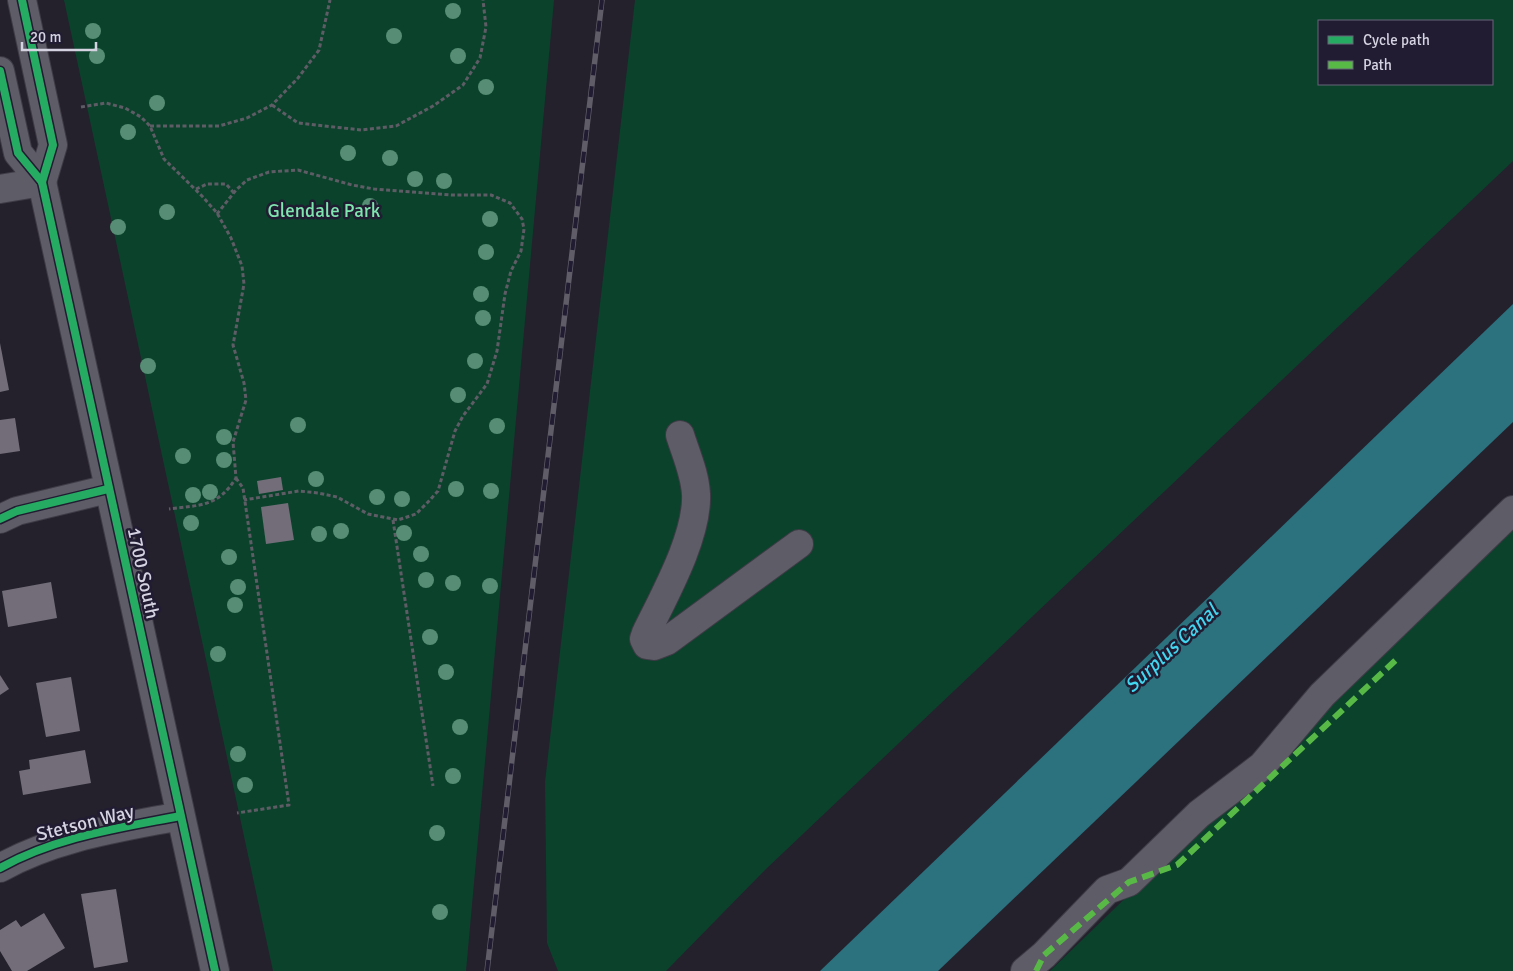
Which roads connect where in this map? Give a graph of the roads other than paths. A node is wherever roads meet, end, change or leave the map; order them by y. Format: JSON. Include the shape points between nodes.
{"nodes":[{"id":1,"x":22,"y":0,"type":"edge"},
{"id":2,"x":0,"y":71,"type":"edge"},
{"id":3,"x":42,"y":182,"type":"junction"},
{"id":4,"x":0,"y":188,"type":"edge"},
{"id":5,"x":680,"y":435,"type":"dead end"},
{"id":6,"x":108,"y":488,"type":"junction"},
{"id":7,"x":1513,"y":510,"type":"edge"},
{"id":8,"x":0,"y":519,"type":"edge"},
{"id":9,"x":799,"y":544,"type":"dead end"},
{"id":10,"x":180,"y":816,"type":"junction"},
{"id":11,"x":0,"y":868,"type":"edge"},
{"id":12,"x":215,"y":971,"type":"edge"},
{"id":13,"x":1025,"y":971,"type":"edge"}],
"edges":[{"from":1,"to":3,"type":"street","name":"1700 South","via":[[53,145]]},
{"from":2,"to":3,"type":"street","name":"1700 South","via":[[18,153]]},
{"from":3,"to":4,"type":"street"},
{"from":3,"to":6,"type":"street","name":"1700 South"},
{"from":5,"to":9,"type":"street","via":[[693,475],[696,495],[693,518],[680,560],[646,633],[644,640],[648,645],[667,641]]},
{"from":6,"to":8,"type":"street","via":[[17,511]]},
{"from":6,"to":10,"type":"street","name":"1700 South"},
{"from":7,"to":13,"type":"street","via":[[1322,695],[1262,766],[1199,814],[1129,882],[1107,890]]},
{"from":10,"to":11,"type":"street","name":"Stetson Way","via":[[45,847]]},
{"from":10,"to":12,"type":"street","name":"1700 South"}]}
